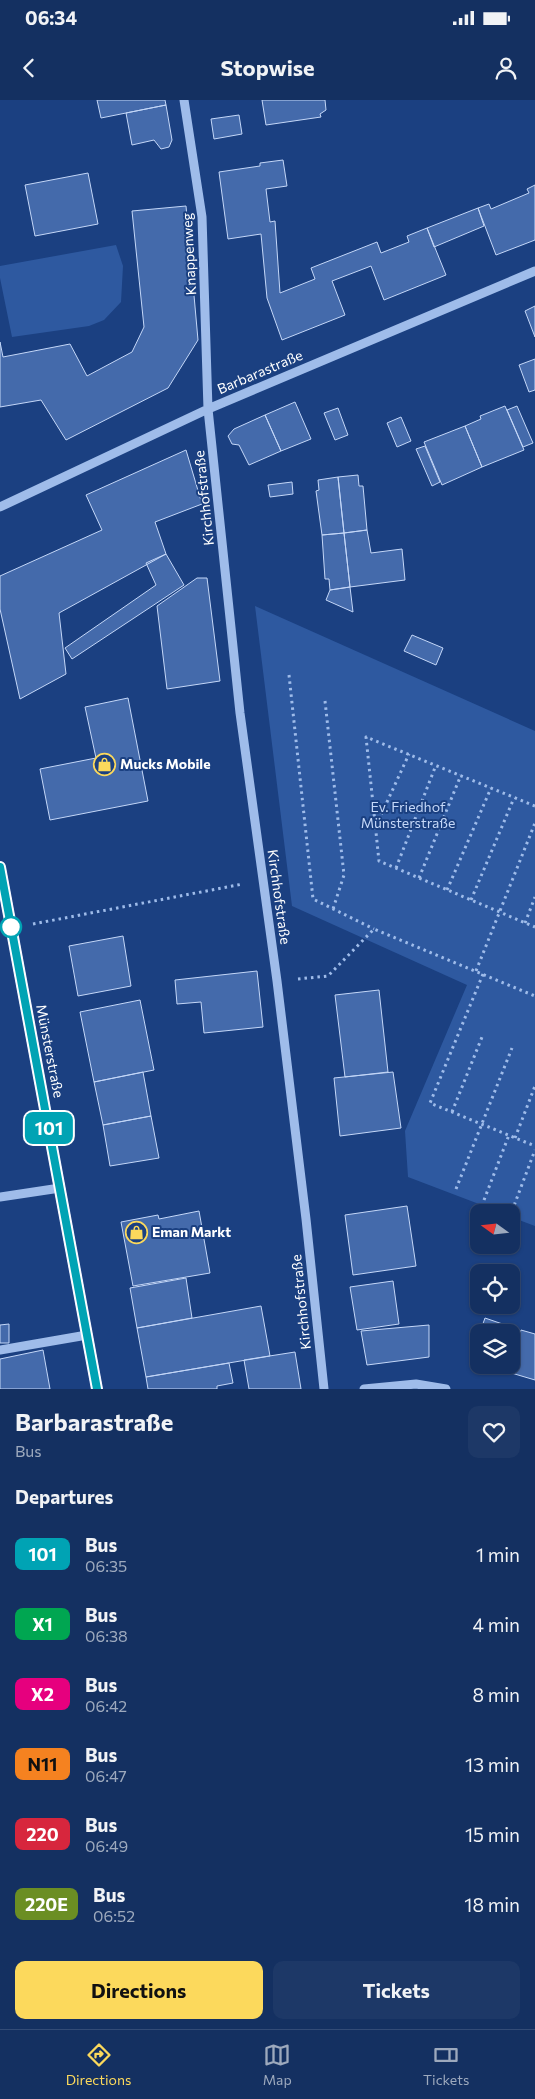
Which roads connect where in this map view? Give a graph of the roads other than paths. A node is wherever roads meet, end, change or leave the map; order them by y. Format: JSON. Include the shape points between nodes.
{"nodes":[{"id":1,"x":184,"y":100,"type":"edge"},
{"id":2,"x":535,"y":271,"type":"edge"},
{"id":3,"x":208,"y":408,"type":"junction"},
{"id":4,"x":0,"y":507,"type":"edge"},
{"id":5,"x":0,"y":867,"type":"edge"},
{"id":6,"x":60,"y":1188,"type":"junction"},
{"id":7,"x":0,"y":1198,"type":"edge"},
{"id":8,"x":86,"y":1335,"type":"junction"},
{"id":9,"x":0,"y":1350,"type":"edge"},
{"id":10,"x":97,"y":1389,"type":"edge"},
{"id":11,"x":324,"y":1389,"type":"edge"},
{"id":12,"x":364,"y":1389,"type":"edge"},
{"id":13,"x":446,"y":1389,"type":"edge"}],
"edges":[{"from":1,"to":3,"type":"street","name":"Knappenweg","via":[[202,217]]},
{"from":2,"to":3,"type":"street","name":"Barbarastraße"},
{"from":3,"to":4,"type":"street","name":"Barbarastraße"},
{"from":3,"to":11,"type":"street","name":"Kirchhofstraße","via":[[240,713],[277,981]]},
{"from":5,"to":6,"type":"main road","name":"Münsterstraße"},
{"from":6,"to":7,"type":"street"},
{"from":6,"to":8,"type":"main road","name":"Münsterstraße"},
{"from":8,"to":9,"type":"street"},
{"from":8,"to":10,"type":"main road","name":"Münsterstraße"},
{"from":12,"to":13,"type":"street","via":[[416,1384]]}]}
